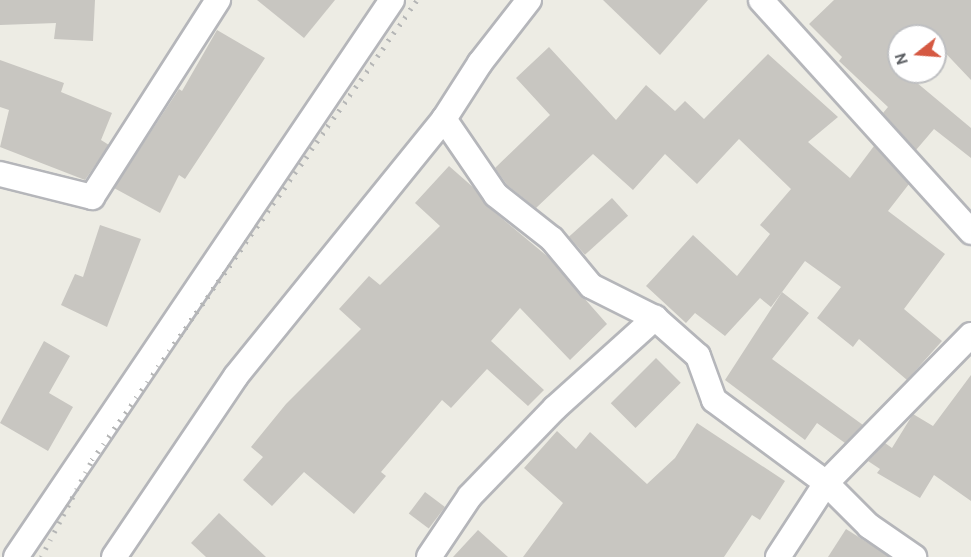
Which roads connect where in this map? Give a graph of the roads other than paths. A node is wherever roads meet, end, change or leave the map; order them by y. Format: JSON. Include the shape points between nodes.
{"nodes":[{"id":1,"x":218,"y":0,"type":"edge"},
{"id":2,"x":392,"y":0,"type":"edge"},
{"id":3,"x":529,"y":0,"type":"edge"},
{"id":4,"x":761,"y":0,"type":"edge"},
{"id":5,"x":444,"y":119,"type":"junction"},
{"id":6,"x":0,"y":174,"type":"edge"},
{"id":7,"x":971,"y":232,"type":"edge"},
{"id":8,"x":655,"y":318,"type":"junction"},
{"id":9,"x":971,"y":335,"type":"edge"},
{"id":10,"x":826,"y":483,"type":"junction"},
{"id":11,"x":16,"y":557,"type":"edge"},
{"id":12,"x":114,"y":557,"type":"edge"},
{"id":13,"x":429,"y":557,"type":"edge"},
{"id":14,"x":778,"y":557,"type":"edge"},
{"id":15,"x":914,"y":557,"type":"edge"}],
"edges":[{"from":1,"to":6,"type":"street","via":[[92,197]]},
{"from":2,"to":11,"type":"street"},
{"from":3,"to":5,"type":"street","via":[[480,63]]},
{"from":4,"to":7,"type":"street"},
{"from":5,"to":8,"type":"street","via":[[496,195],[552,239],[591,286]]},
{"from":5,"to":12,"type":"street","via":[[236,376]]},
{"from":8,"to":10,"type":"street","via":[[698,356],[714,400]]},
{"from":8,"to":13,"type":"street","via":[[555,408],[470,496]]},
{"from":9,"to":10,"type":"street"},
{"from":10,"to":14,"type":"street"},
{"from":10,"to":15,"type":"street","via":[[869,526]]}]}
